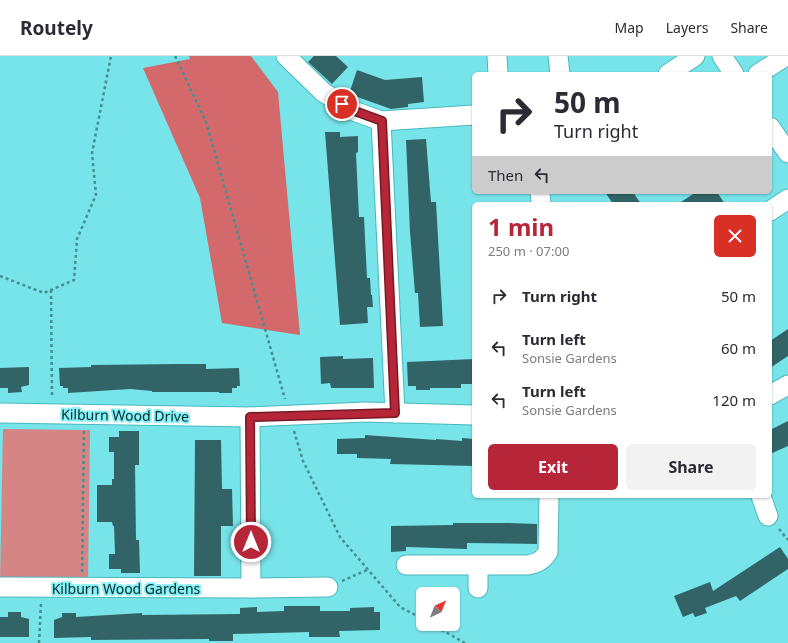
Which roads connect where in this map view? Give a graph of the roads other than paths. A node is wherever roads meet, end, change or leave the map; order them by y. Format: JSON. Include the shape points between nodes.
{"nodes":[{"id":1,"x":286,"y":56,"type":"edge"},
{"id":2,"x":497,"y":56,"type":"edge"},
{"id":3,"x":558,"y":56,"type":"edge"},
{"id":4,"x":695,"y":56,"type":"edge"},
{"id":5,"x":722,"y":56,"type":"edge"},
{"id":6,"x":786,"y":56,"type":"edge"},
{"id":7,"x":498,"y":72,"type":"edge"},
{"id":8,"x":560,"y":72,"type":"edge"},
{"id":9,"x":671,"y":72,"type":"edge"},
{"id":10,"x":733,"y":72,"type":"edge"},
{"id":11,"x":761,"y":72,"type":"edge"},
{"id":12,"x":472,"y":115,"type":"edge"},
{"id":13,"x":382,"y":121,"type":"junction"},
{"id":14,"x":772,"y":130,"type":"edge"},
{"id":15,"x":788,"y":154,"type":"edge"},
{"id":16,"x":788,"y":199,"type":"edge"},
{"id":17,"x":772,"y":211,"type":"edge"},
{"id":18,"x":788,"y":385,"type":"edge"},
{"id":19,"x":772,"y":394,"type":"edge"},
{"id":20,"x":0,"y":413,"type":"edge"},
{"id":21,"x":395,"y":413,"type":"junction"},
{"id":22,"x":472,"y":415,"type":"edge"},
{"id":23,"x":250,"y":417,"type":"junction"},
{"id":24,"x":549,"y":498,"type":"edge"},
{"id":25,"x":762,"y":498,"type":"edge"},
{"id":26,"x":768,"y":516,"type":"dead end"},
{"id":27,"x":406,"y":565,"type":"dead end"},
{"id":28,"x":478,"y":566,"type":"junction"},
{"id":29,"x":0,"y":587,"type":"edge"},
{"id":30,"x":328,"y":587,"type":"road end"},
{"id":31,"x":251,"y":588,"type":"junction"},
{"id":32,"x":478,"y":588,"type":"dead end"}],
"edges":[{"from":1,"to":13,"type":"street","via":[[323,92],[352,110]]},
{"from":2,"to":7,"type":"street"},
{"from":3,"to":8,"type":"street"},
{"from":4,"to":9,"type":"street"},
{"from":5,"to":10,"type":"street"},
{"from":6,"to":11,"type":"street"},
{"from":12,"to":13,"type":"street"},
{"from":13,"to":21,"type":"street"},
{"from":14,"to":15,"type":"street"},
{"from":16,"to":17,"type":"street"},
{"from":18,"to":19,"type":"street"},
{"from":20,"to":23,"type":"street","name":"Kilburn Wood Drive"},
{"from":21,"to":22,"type":"street","name":"Kilburn Wood Drive"},
{"from":21,"to":23,"type":"street","name":"Kilburn Wood Drive"},
{"from":23,"to":31,"type":"street"},
{"from":24,"to":28,"type":"street","via":[[549,543],[544,559],[528,565]]},
{"from":25,"to":26,"type":"street"},
{"from":27,"to":28,"type":"street"},
{"from":28,"to":32,"type":"street"},
{"from":29,"to":31,"type":"street","name":"Kilburn Wood Gardens"},
{"from":30,"to":31,"type":"street","name":"Kilburn Wood Gardens"}]}
